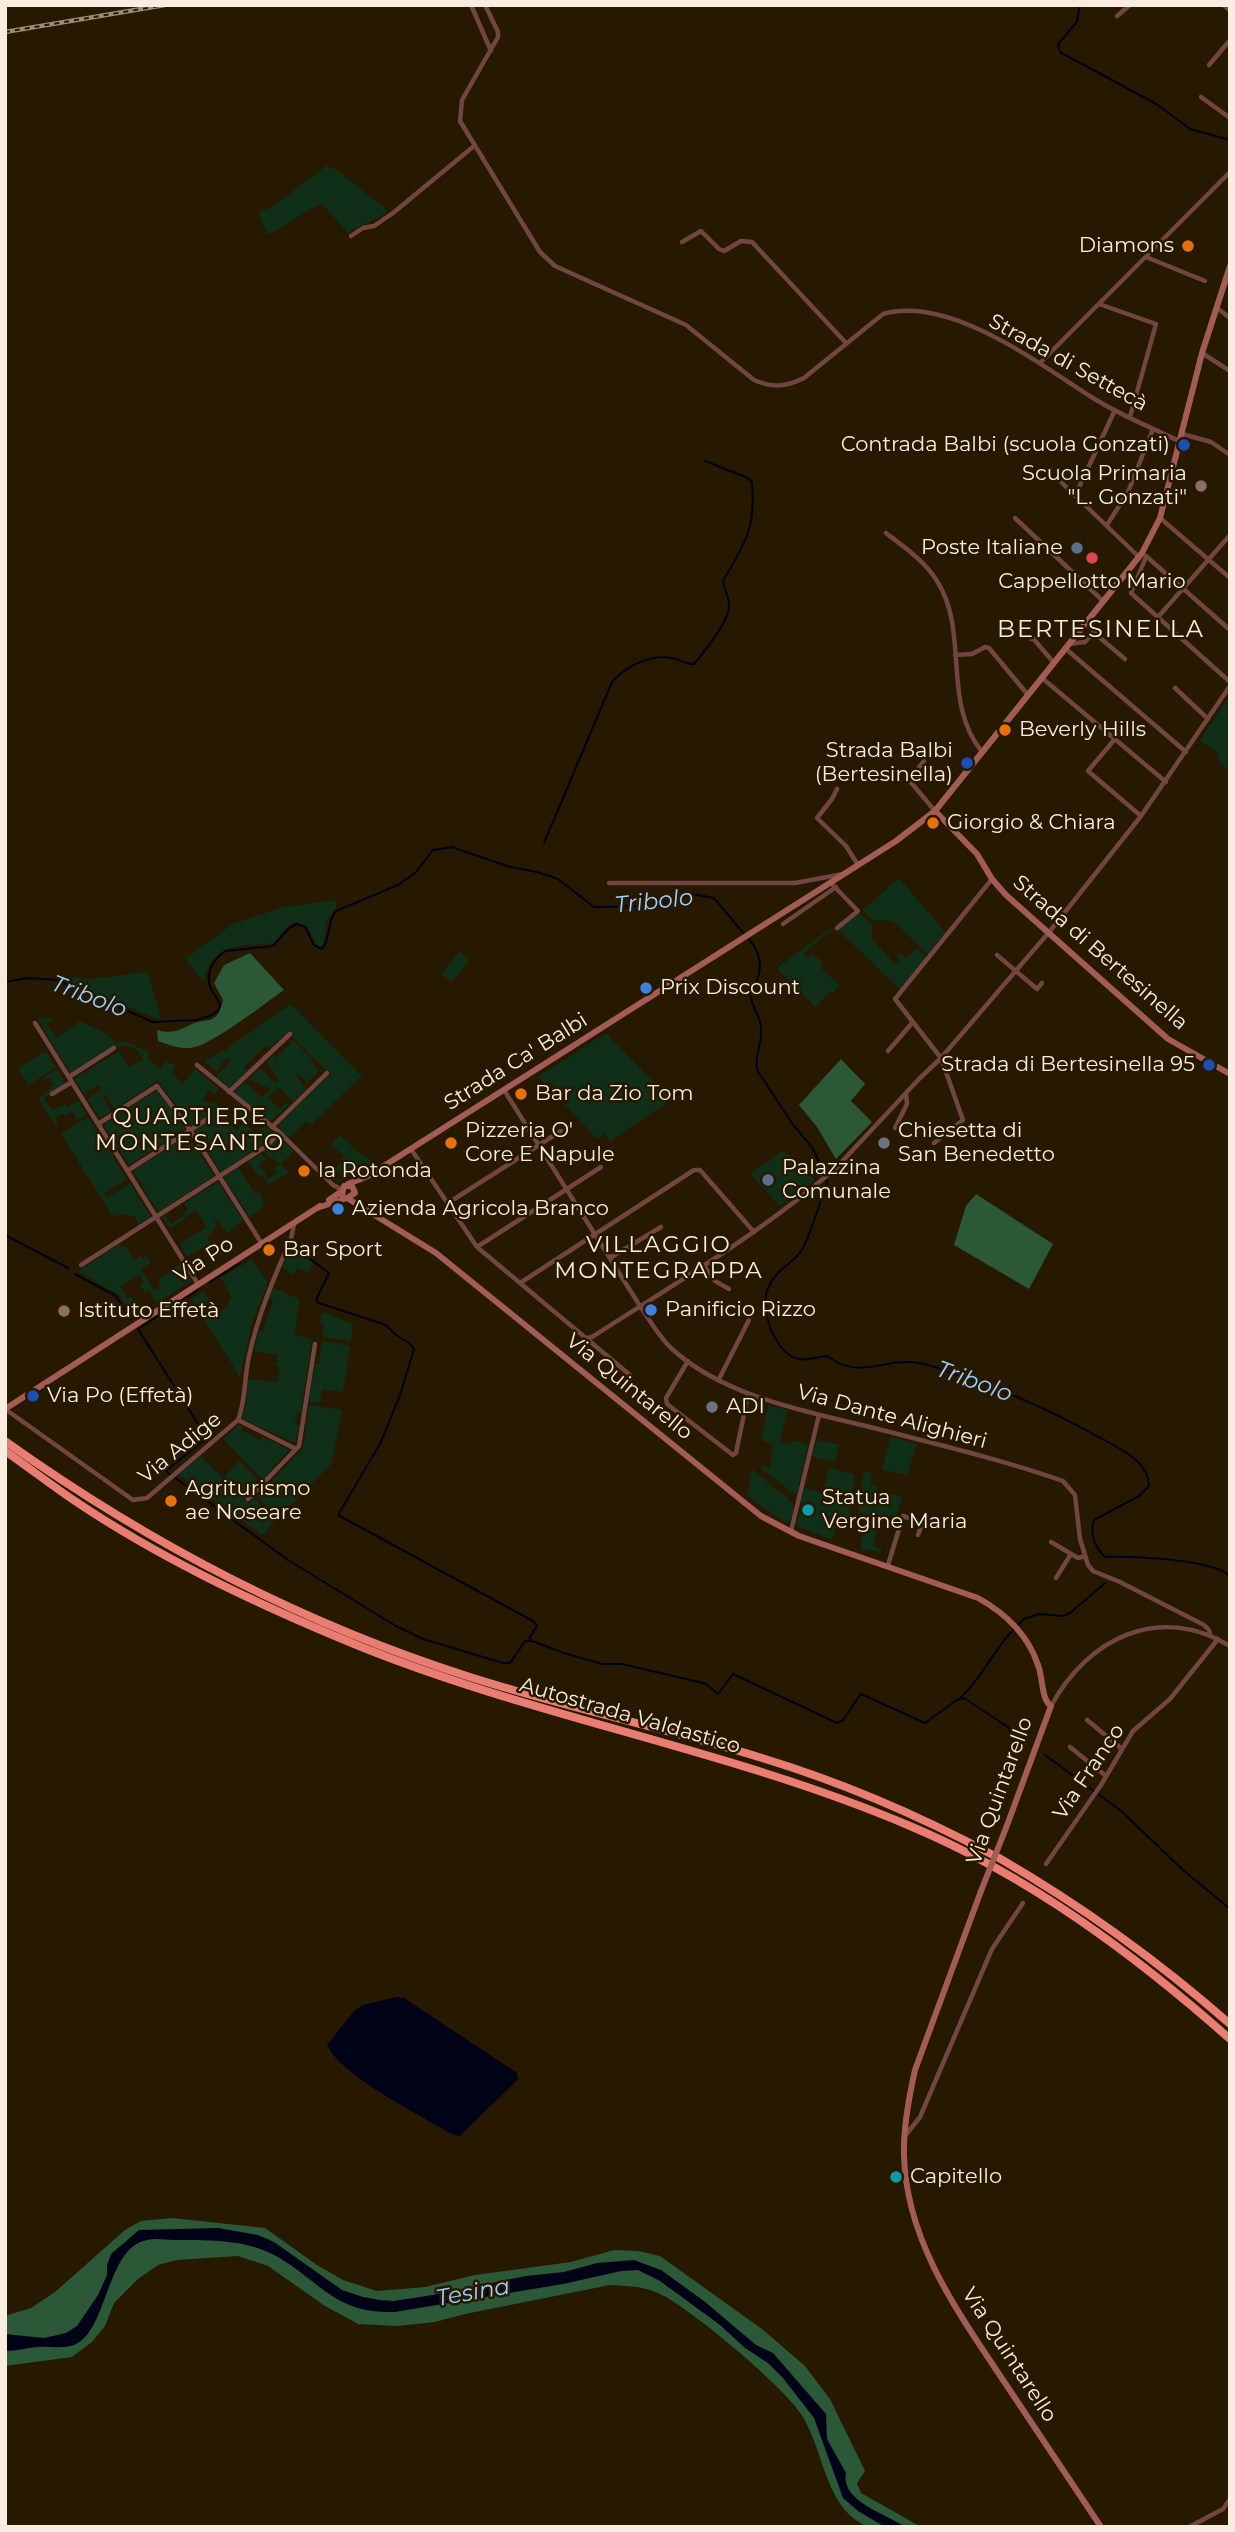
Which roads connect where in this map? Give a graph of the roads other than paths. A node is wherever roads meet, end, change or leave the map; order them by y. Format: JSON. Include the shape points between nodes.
{"nodes":[{"id":1,"x":471,"y":5,"type":"edge"},
{"id":2,"x":485,"y":5,"type":"edge"},
{"id":3,"x":1130,"y":5,"type":"edge"},
{"id":4,"x":1223,"y":5,"type":"edge"},
{"id":5,"x":1230,"y":10,"type":"edge"},
{"id":6,"x":1117,"y":16,"type":"dead end"},
{"id":7,"x":1229,"y":44,"type":"edge"},
{"id":8,"x":491,"y":51,"type":"junction"},
{"id":9,"x":1209,"y":65,"type":"dead end"},
{"id":10,"x":1201,"y":97,"type":"dead end"},
{"id":11,"x":1230,"y":118,"type":"edge"},
{"id":12,"x":474,"y":146,"type":"junction"},
{"id":13,"x":1228,"y":174,"type":"edge"},
{"id":14,"x":351,"y":236,"type":"dead end"},
{"id":15,"x":682,"y":242,"type":"dead end"},
{"id":16,"x":1146,"y":257,"type":"junction"},
{"id":17,"x":1230,"y":266,"type":"edge"},
{"id":18,"x":1205,"y":281,"type":"dead end"},
{"id":19,"x":1099,"y":304,"type":"junction"},
{"id":20,"x":1216,"y":307,"type":"junction"},
{"id":21,"x":1230,"y":318,"type":"edge"},
{"id":22,"x":846,"y":343,"type":"junction"},
{"id":23,"x":1202,"y":353,"type":"junction"},
{"id":24,"x":1040,"y":363,"type":"junction"},
{"id":25,"x":1230,"y":371,"type":"edge"},
{"id":26,"x":1115,"y":410,"type":"junction"},
{"id":27,"x":1130,"y":417,"type":"junction"},
{"id":28,"x":1153,"y":429,"type":"junction"},
{"id":29,"x":1181,"y":438,"type":"junction"},
{"id":30,"x":1230,"y":455,"type":"edge"},
{"id":31,"x":1060,"y":482,"type":"dead end"},
{"id":32,"x":1075,"y":496,"type":"junction"},
{"id":33,"x":1015,"y":518,"type":"dead end"},
{"id":34,"x":1160,"y":518,"type":"junction"},
{"id":35,"x":1107,"y":526,"type":"junction"},
{"id":36,"x":886,"y":533,"type":"dead end"},
{"id":37,"x":1230,"y":535,"type":"edge"},
{"id":38,"x":1143,"y":556,"type":"junction"},
{"id":39,"x":1209,"y":559,"type":"junction"},
{"id":40,"x":1230,"y":578,"type":"edge"},
{"id":41,"x":1183,"y":589,"type":"junction"},
{"id":42,"x":1104,"y":601,"type":"junction"},
{"id":43,"x":1158,"y":617,"type":"junction"},
{"id":44,"x":1230,"y":630,"type":"edge"},
{"id":45,"x":1031,"y":639,"type":"dead end"},
{"id":46,"x":1067,"y":647,"type":"junction"},
{"id":47,"x":955,"y":655,"type":"junction"},
{"id":48,"x":1125,"y":659,"type":"dead end"},
{"id":49,"x":1054,"y":663,"type":"junction"},
{"id":50,"x":1042,"y":678,"type":"junction"},
{"id":51,"x":1230,"y":684,"type":"edge"},
{"id":52,"x":1175,"y":688,"type":"dead end"},
{"id":53,"x":1028,"y":695,"type":"junction"},
{"id":54,"x":1208,"y":719,"type":"junction"},
{"id":55,"x":1115,"y":739,"type":"junction"},
{"id":56,"x":982,"y":752,"type":"junction"},
{"id":57,"x":1186,"y":752,"type":"junction"},
{"id":58,"x":924,"y":761,"type":"dead end"},
{"id":59,"x":1166,"y":782,"type":"junction"},
{"id":60,"x":837,"y":789,"type":"dead end"},
{"id":61,"x":935,"y":811,"type":"junction"},
{"id":62,"x":1141,"y":816,"type":"junction"},
{"id":63,"x":858,"y":864,"type":"junction"},
{"id":64,"x":844,"y":873,"type":"junction"},
{"id":65,"x":992,"y":879,"type":"junction"},
{"id":66,"x":608,"y":883,"type":"dead end"},
{"id":67,"x":833,"y":885,"type":"junction"},
{"id":68,"x":783,"y":924,"type":"dead end"},
{"id":69,"x":837,"y":928,"type":"dead end"},
{"id":70,"x":1050,"y":932,"type":"junction"},
{"id":71,"x":997,"y":955,"type":"dead end"},
{"id":72,"x":1016,"y":971,"type":"junction"},
{"id":73,"x":1042,"y":983,"type":"dead end"},
{"id":74,"x":913,"y":1022,"type":"junction"},
{"id":75,"x":35,"y":1023,"type":"dead end"},
{"id":76,"x":290,"y":1034,"type":"dead end"},
{"id":77,"x":114,"y":1048,"type":"dead end"},
{"id":78,"x":888,"y":1051,"type":"dead end"},
{"id":79,"x":942,"y":1058,"type":"junction"},
{"id":80,"x":197,"y":1065,"type":"dead end"},
{"id":81,"x":327,"y":1073,"type":"dead end"},
{"id":82,"x":1230,"y":1074,"type":"edge"},
{"id":83,"x":70,"y":1080,"type":"junction"},
{"id":84,"x":504,"y":1090,"type":"junction"},
{"id":85,"x":229,"y":1092,"type":"junction"},
{"id":86,"x":906,"y":1093,"type":"junction"},
{"id":87,"x":52,"y":1094,"type":"dead end"},
{"id":88,"x":206,"y":1120,"type":"dead end"},
{"id":89,"x":98,"y":1124,"type":"junction"},
{"id":90,"x":272,"y":1127,"type":"junction"},
{"id":91,"x":895,"y":1128,"type":"dead end"},
{"id":92,"x":190,"y":1130,"type":"junction"},
{"id":93,"x":561,"y":1131,"type":"dead end"},
{"id":94,"x":279,"y":1132,"type":"junction"},
{"id":95,"x":934,"y":1143,"type":"dead end"},
{"id":96,"x":538,"y":1145,"type":"junction"},
{"id":97,"x":411,"y":1149,"type":"junction"},
{"id":98,"x":601,"y":1167,"type":"dead end"},
{"id":99,"x":127,"y":1171,"type":"junction"},
{"id":100,"x":219,"y":1176,"type":"junction"},
{"id":101,"x":368,"y":1176,"type":"junction"},
{"id":102,"x":566,"y":1190,"type":"junction"},
{"id":103,"x":345,"y":1191,"type":"junction"},
{"id":104,"x":355,"y":1192,"type":"junction"},
{"id":105,"x":448,"y":1202,"type":"junction"},
{"id":106,"x":363,"y":1208,"type":"junction"},
{"id":107,"x":156,"y":1217,"type":"junction"},
{"id":108,"x":294,"y":1223,"type":"junction"},
{"id":109,"x":661,"y":1227,"type":"dead end"},
{"id":110,"x":754,"y":1232,"type":"junction"},
{"id":111,"x":595,"y":1235,"type":"junction"},
{"id":112,"x":262,"y":1244,"type":"junction"},
{"id":113,"x":477,"y":1247,"type":"junction"},
{"id":114,"x":610,"y":1258,"type":"junction"},
{"id":115,"x":81,"y":1265,"type":"dead end"},
{"id":116,"x":704,"y":1266,"type":"junction"},
{"id":117,"x":520,"y":1283,"type":"junction"},
{"id":118,"x":198,"y":1284,"type":"junction"},
{"id":119,"x":729,"y":1289,"type":"dead end"},
{"id":120,"x":640,"y":1306,"type":"junction"},
{"id":121,"x":749,"y":1320,"type":"dead end"},
{"id":122,"x":587,"y":1338,"type":"junction"},
{"id":123,"x":314,"y":1344,"type":"dead end"},
{"id":124,"x":688,"y":1361,"type":"junction"},
{"id":125,"x":630,"y":1375,"type":"dead end"},
{"id":126,"x":719,"y":1379,"type":"junction"},
{"id":127,"x":748,"y":1395,"type":"junction"},
{"id":128,"x":5,"y":1409,"type":"edge"},
{"id":129,"x":819,"y":1415,"type":"junction"},
{"id":130,"x":238,"y":1420,"type":"junction"},
{"id":131,"x":5,"y":1441,"type":"edge"},
{"id":132,"x":296,"y":1449,"type":"junction"},
{"id":133,"x":5,"y":1451,"type":"edge"},
{"id":134,"x":248,"y":1499,"type":"dead end"},
{"id":135,"x":791,"y":1532,"type":"junction"},
{"id":136,"x":918,"y":1535,"type":"dead end"},
{"id":137,"x":1051,"y":1542,"type":"dead end"},
{"id":138,"x":1071,"y":1554,"type":"junction"},
{"id":139,"x":1085,"y":1556,"type":"junction"},
{"id":140,"x":888,"y":1565,"type":"junction"},
{"id":141,"x":1056,"y":1578,"type":"dead end"},
{"id":142,"x":1210,"y":1634,"type":"junction"},
{"id":143,"x":1218,"y":1639,"type":"junction"},
{"id":144,"x":1230,"y":1646,"type":"edge"},
{"id":145,"x":1051,"y":1706,"type":"junction"},
{"id":146,"x":1087,"y":1720,"type":"dead end"},
{"id":147,"x":1070,"y":1747,"type":"dead end"},
{"id":148,"x":1122,"y":1748,"type":"junction"},
{"id":149,"x":1106,"y":1776,"type":"junction"},
{"id":150,"x":1046,"y":1864,"type":"dead end"},
{"id":151,"x":1023,"y":1903,"type":"dead end"},
{"id":152,"x":1230,"y":2024,"type":"edge"},
{"id":153,"x":1230,"y":2039,"type":"edge"},
{"id":154,"x":905,"y":2136,"type":"junction"},
{"id":155,"x":1230,"y":2499,"type":"edge"},
{"id":156,"x":1101,"y":2527,"type":"edge"},
{"id":157,"x":1189,"y":2527,"type":"edge"}],
"edges":[{"from":1,"to":8,"type":"street"},
{"from":2,"to":8,"type":"street","name":"Strada di Settecà","via":[[498,32]]},
{"from":3,"to":6,"type":"street"},
{"from":4,"to":5,"type":"street"},
{"from":7,"to":9,"type":"street"},
{"from":8,"to":12,"type":"street","name":"Strada di Settecà","via":[[460,108],[460,121]]},
{"from":10,"to":11,"type":"street"},
{"from":12,"to":14,"type":"street","via":[[393,213]]},
{"from":12,"to":22,"type":"street","name":"Strada di Settecà","via":[[547,261],[686,325],[754,380],[772,386],[794,383]]},
{"from":13,"to":16,"type":"street"},
{"from":15,"to":22,"type":"street","via":[[701,231],[724,251],[741,241],[751,242]]},
{"from":16,"to":18,"type":"street"},
{"from":16,"to":19,"type":"street"},
{"from":17,"to":20,"type":"street","name":"Strada Ca' Balbi"},
{"from":19,"to":24,"type":"street"},
{"from":19,"to":27,"type":"street","via":[[1156,324]]},
{"from":20,"to":21,"type":"street"},
{"from":20,"to":23,"type":"street","name":"Strada Ca' Balbi"},
{"from":22,"to":24,"type":"street","name":"Strada di Settecà","via":[[883,314],[918,311],[998,339]]},
{"from":23,"to":25,"type":"street"},
{"from":23,"to":29,"type":"street","name":"Strada Ca' Balbi"},
{"from":24,"to":26,"type":"street","name":"Strada di Settecà"},
{"from":26,"to":27,"type":"street","name":"Strada di Settecà"},
{"from":26,"to":32,"type":"street"},
{"from":27,"to":28,"type":"street","name":"Strada di Settecà"},
{"from":28,"to":29,"type":"street","name":"Strada di Settecà"},
{"from":28,"to":35,"type":"street","via":[[1128,492]]},
{"from":29,"to":30,"type":"street","name":"Strada di Settecà","via":[[1210,442]]},
{"from":29,"to":34,"type":"street","name":"Strada Ca' Balbi"},
{"from":31,"to":32,"type":"street"},
{"from":32,"to":35,"type":"street"},
{"from":33,"to":42,"type":"street"},
{"from":34,"to":38,"type":"street","name":"Strada Ca' Balbi"},
{"from":34,"to":39,"type":"street"},
{"from":35,"to":38,"type":"street"},
{"from":36,"to":47,"type":"street","via":[[938,582],[948,605]]},
{"from":37,"to":39,"type":"street"},
{"from":38,"to":41,"type":"street"},
{"from":38,"to":42,"type":"street","name":"Strada Ca' Balbi"},
{"from":38,"to":43,"type":"street","via":[[1131,593]]},
{"from":39,"to":40,"type":"street"},
{"from":39,"to":41,"type":"street"},
{"from":41,"to":43,"type":"street"},
{"from":41,"to":44,"type":"street"},
{"from":42,"to":46,"type":"street","name":"Strada Ca' Balbi"},
{"from":43,"to":51,"type":"street"},
{"from":45,"to":49,"type":"street"},
{"from":46,"to":48,"type":"street","via":[[1085,642],[1093,632]]},
{"from":46,"to":49,"type":"street","name":"Strada Ca' Balbi"},
{"from":46,"to":57,"type":"street"},
{"from":47,"to":53,"type":"street","via":[[989,649]]},
{"from":47,"to":56,"type":"street","via":[[962,716]]},
{"from":49,"to":50,"type":"street","name":"Strada Ca' Balbi"},
{"from":50,"to":53,"type":"street","name":"Strada Ca' Balbi"},
{"from":50,"to":55,"type":"street"},
{"from":51,"to":54,"type":"street"},
{"from":52,"to":54,"type":"street"},
{"from":53,"to":56,"type":"street","name":"Strada Ca' Balbi"},
{"from":54,"to":57,"type":"street"},
{"from":55,"to":59,"type":"street"},
{"from":55,"to":62,"type":"street","via":[[1088,771]]},
{"from":56,"to":61,"type":"street","name":"Strada Ca' Balbi"},
{"from":57,"to":59,"type":"street"},
{"from":58,"to":61,"type":"street","via":[[909,780]]},
{"from":59,"to":62,"type":"street"},
{"from":60,"to":63,"type":"street","via":[[817,818]]},
{"from":61,"to":63,"type":"street","name":"Strada Ca' Balbi"},
{"from":61,"to":65,"type":"street","name":"Strada di Bertesinella","via":[[977,854]]},
{"from":62,"to":70,"type":"street"},
{"from":63,"to":64,"type":"street","name":"Strada Ca' Balbi"},
{"from":64,"to":66,"type":"street","via":[[795,883]]},
{"from":64,"to":67,"type":"street","name":"Strada Ca' Balbi"},
{"from":65,"to":70,"type":"street","name":"Strada di Bertesinella"},
{"from":65,"to":74,"type":"street","via":[[895,999]]},
{"from":67,"to":68,"type":"street"},
{"from":67,"to":69,"type":"street","via":[[858,911]]},
{"from":67,"to":84,"type":"street","name":"Strada Ca' Balbi"},
{"from":70,"to":72,"type":"street"},
{"from":70,"to":82,"type":"street","name":"Strada di Bertesinella","via":[[1168,1038]]},
{"from":71,"to":72,"type":"street"},
{"from":72,"to":73,"type":"street","via":[[1037,989]]},
{"from":72,"to":79,"type":"street"},
{"from":74,"to":78,"type":"street"},
{"from":74,"to":79,"type":"street"},
{"from":75,"to":83,"type":"street"},
{"from":76,"to":85,"type":"street"},
{"from":77,"to":83,"type":"street"},
{"from":79,"to":86,"type":"street"},
{"from":79,"to":95,"type":"street","via":[[963,1120]]},
{"from":80,"to":85,"type":"street"},
{"from":81,"to":90,"type":"street"},
{"from":83,"to":87,"type":"street"},
{"from":83,"to":89,"type":"street"},
{"from":84,"to":96,"type":"street","name":"Via Dante Alighieri"},
{"from":84,"to":97,"type":"street","name":"Strada Ca' Balbi"},
{"from":85,"to":90,"type":"street"},
{"from":86,"to":91,"type":"street","via":[[907,1104]]},
{"from":86,"to":110,"type":"street","via":[[833,1171]]},
{"from":88,"to":92,"type":"street"},
{"from":89,"to":92,"type":"street","via":[[157,1086]]},
{"from":89,"to":99,"type":"street"},
{"from":90,"to":94,"type":"street"},
{"from":92,"to":99,"type":"street"},
{"from":92,"to":100,"type":"street"},
{"from":93,"to":96,"type":"street"},
{"from":94,"to":100,"type":"street","via":[[268,1145]]},
{"from":94,"to":103,"type":"street"},
{"from":96,"to":102,"type":"street","name":"Via Dante Alighieri"},
{"from":96,"to":105,"type":"street"},
{"from":97,"to":101,"type":"street","name":"Strada Ca' Balbi"},
{"from":97,"to":105,"type":"street"},
{"from":98,"to":102,"type":"street"},
{"from":99,"to":107,"type":"street"},
{"from":100,"to":107,"type":"street"},
{"from":100,"to":112,"type":"street"},
{"from":101,"to":103,"type":"street","name":"Strada Ca' Balbi"},
{"from":101,"to":104,"type":"street","name":"Strada Ca' Balbi"},
{"from":102,"to":111,"type":"street","name":"Via Dante Alighieri"},
{"from":102,"to":113,"type":"street"},
{"from":103,"to":104,"type":"street","via":[[354,1187]]},
{"from":103,"to":106,"type":"street","name":"Via Quintarello"},
{"from":103,"to":108,"type":"street","name":"Via Po"},
{"from":104,"to":106,"type":"street"},
{"from":105,"to":113,"type":"street"},
{"from":106,"to":135,"type":"street","name":"Via Quintarello","via":[[436,1253],[734,1496]]},
{"from":107,"to":115,"type":"street"},
{"from":107,"to":118,"type":"street"},
{"from":108,"to":112,"type":"street","name":"Via Po"},
{"from":108,"to":130,"type":"street","name":"Via Adige","via":[[257,1325]]},
{"from":109,"to":114,"type":"street"},
{"from":110,"to":111,"type":"street","via":[[700,1170],[694,1170]]},
{"from":110,"to":116,"type":"street"},
{"from":111,"to":114,"type":"street","name":"Via Dante Alighieri"},
{"from":111,"to":117,"type":"street"},
{"from":112,"to":118,"type":"street","name":"Via Po"},
{"from":113,"to":117,"type":"street"},
{"from":114,"to":120,"type":"street","name":"Via Dante Alighieri"},
{"from":116,"to":119,"type":"street","via":[[715,1281]]},
{"from":116,"to":120,"type":"street"},
{"from":117,"to":122,"type":"street"},
{"from":118,"to":128,"type":"street","name":"Via Po"},
{"from":120,"to":122,"type":"street"},
{"from":120,"to":124,"type":"street","name":"Via Dante Alighieri","via":[[658,1333]]},
{"from":121,"to":126,"type":"street"},
{"from":122,"to":125,"type":"street"},
{"from":123,"to":132,"type":"street"},
{"from":124,"to":126,"type":"street","name":"Via Dante Alighieri"},
{"from":124,"to":127,"type":"street","via":[[666,1398],[667,1404],[733,1455]]},
{"from":126,"to":127,"type":"street","name":"Via Dante Alighieri"},
{"from":127,"to":129,"type":"street","name":"Via Dante Alighieri"},
{"from":128,"to":130,"type":"street","name":"Via Adige","via":[[133,1500],[147,1498]]},
{"from":129,"to":135,"type":"street"},
{"from":129,"to":139,"type":"street","name":"Via Dante Alighieri","via":[[1063,1481],[1075,1495]]},
{"from":130,"to":132,"type":"street"},
{"from":131,"to":152,"type":"highway","via":[[160,1541],[332,1626],[473,1678],[827,1780],[921,1819],[1071,1901]]},
{"from":132,"to":134,"type":"street"},
{"from":133,"to":153,"type":"highway","name":"Autostrada Valdastico","via":[[74,1500],[180,1563],[355,1644],[501,1696],[788,1780],[914,1827],[1079,1919]]},
{"from":135,"to":140,"type":"street","name":"Via Quintarello"},
{"from":136,"to":140,"type":"street","via":[[923,1522],[903,1516]]},
{"from":137,"to":138,"type":"street"},
{"from":138,"to":139,"type":"street"},
{"from":138,"to":141,"type":"street"},
{"from":139,"to":142,"type":"street","via":[[1096,1573],[1204,1625]]},
{"from":140,"to":145,"type":"street","name":"Via Quintarello","via":[[993,1606],[1014,1625],[1038,1665],[1045,1700]]},
{"from":142,"to":143,"type":"street"},
{"from":142,"to":145,"type":"street","via":[[1160,1627],[1118,1638],[1081,1664]]},
{"from":143,"to":144,"type":"street"},
{"from":143,"to":148,"type":"street","name":"Via Franco","via":[[1170,1699],[1133,1731]]},
{"from":145,"to":154,"type":"street","name":"Via Quintarello","bridge":true,"via":[[915,2070]]},
{"from":146,"to":148,"type":"street"},
{"from":147,"to":149,"type":"street"},
{"from":148,"to":149,"type":"street","name":"Via Franco"},
{"from":149,"to":150,"type":"street","name":"Via Franco"},
{"from":151,"to":154,"type":"street","via":[[992,1950],[920,2117]]},
{"from":154,"to":156,"type":"street","name":"Via Quintarello","via":[[909,2193],[932,2263],[955,2308]]},
{"from":155,"to":157,"type":"street","via":[[1223,2509]]}]}
